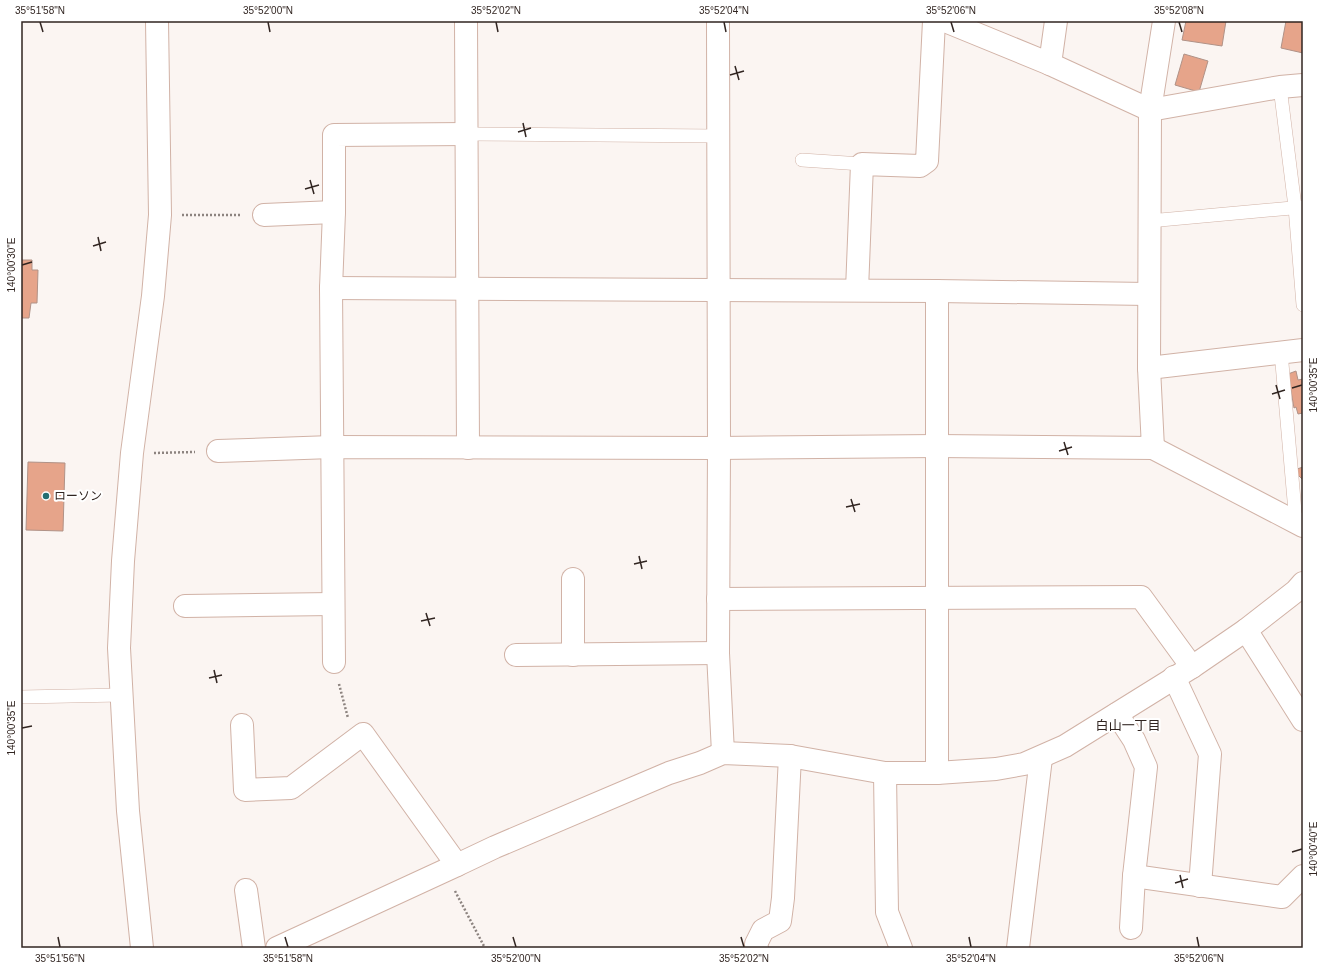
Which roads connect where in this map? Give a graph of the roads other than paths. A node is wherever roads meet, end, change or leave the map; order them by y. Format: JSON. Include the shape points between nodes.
{"nodes":[{"id":1,"x":157,"y":21,"type":"edge"},
{"id":2,"x":466,"y":21,"type":"edge"},
{"id":3,"x":718,"y":21,"type":"edge"},
{"id":4,"x":934,"y":21,"type":"edge"},
{"id":5,"x":945,"y":21,"type":"edge"},
{"id":6,"x":1056,"y":21,"type":"edge"},
{"id":7,"x":1164,"y":21,"type":"edge"},
{"id":8,"x":1050,"y":64,"type":"junction"},
{"id":9,"x":1303,"y":85,"type":"edge"},
{"id":10,"x":1280,"y":87,"type":"junction"},
{"id":11,"x":1150,"y":110,"type":"junction"},
{"id":12,"x":467,"y":134,"type":"junction"},
{"id":13,"x":718,"y":136,"type":"junction"},
{"id":14,"x":802,"y":160,"type":"dead end"},
{"id":15,"x":862,"y":164,"type":"junction"},
{"id":16,"x":1299,"y":207,"type":"edge"},
{"id":17,"x":334,"y":212,"type":"junction"},
{"id":18,"x":264,"y":216,"type":"road end"},
{"id":19,"x":1149,"y":221,"type":"junction"},
{"id":20,"x":331,"y":288,"type":"junction"},
{"id":21,"x":467,"y":288,"type":"junction"},
{"id":22,"x":718,"y":290,"type":"junction"},
{"id":23,"x":857,"y":290,"type":"junction"},
{"id":24,"x":937,"y":291,"type":"junction"},
{"id":25,"x":1148,"y":294,"type":"junction"},
{"id":26,"x":1303,"y":305,"type":"edge"},
{"id":27,"x":1303,"y":350,"type":"edge"},
{"id":28,"x":1281,"y":352,"type":"junction"},
{"id":29,"x":1149,"y":368,"type":"junction"},
{"id":30,"x":937,"y":446,"type":"junction"},
{"id":31,"x":332,"y":447,"type":"junction"},
{"id":32,"x":468,"y":448,"type":"junction"},
{"id":33,"x":719,"y":448,"type":"junction"},
{"id":34,"x":1153,"y":448,"type":"junction"},
{"id":35,"x":218,"y":451,"type":"road end"},
{"id":36,"x":1299,"y":524,"type":"edge"},
{"id":37,"x":573,"y":578,"type":"dead end"},
{"id":38,"x":1303,"y":583,"type":"edge"},
{"id":39,"x":937,"y":598,"type":"junction"},
{"id":40,"x":718,"y":599,"type":"junction"},
{"id":41,"x":333,"y":604,"type":"junction"},
{"id":42,"x":185,"y":606,"type":"dead end"},
{"id":43,"x":1246,"y":630,"type":"junction"},
{"id":44,"x":718,"y":653,"type":"junction"},
{"id":45,"x":516,"y":655,"type":"dead end"},
{"id":46,"x":573,"y":655,"type":"junction"},
{"id":47,"x":334,"y":662,"type":"road end"},
{"id":48,"x":1183,"y":672,"type":"junction"},
{"id":49,"x":121,"y":695,"type":"junction"},
{"id":50,"x":21,"y":697,"type":"edge"},
{"id":51,"x":1117,"y":714,"type":"junction"},
{"id":52,"x":1303,"y":720,"type":"edge"},
{"id":53,"x":242,"y":725,"type":"dead end"},
{"id":54,"x":723,"y":753,"type":"junction"},
{"id":55,"x":790,"y":756,"type":"junction"},
{"id":56,"x":1041,"y":758,"type":"junction"},
{"id":57,"x":885,"y":773,"type":"junction"},
{"id":58,"x":937,"y":773,"type":"junction"},
{"id":59,"x":451,"y":868,"type":"junction"},
{"id":60,"x":1134,"y":876,"type":"junction"},
{"id":61,"x":1303,"y":876,"type":"edge"},
{"id":62,"x":1200,"y":886,"type":"junction"},
{"id":63,"x":246,"y":890,"type":"dead end"},
{"id":64,"x":1131,"y":928,"type":"dead end"},
{"id":65,"x":142,"y":948,"type":"edge"},
{"id":66,"x":254,"y":948,"type":"edge"},
{"id":67,"x":277,"y":948,"type":"edge"},
{"id":68,"x":757,"y":948,"type":"edge"},
{"id":69,"x":901,"y":948,"type":"edge"},
{"id":70,"x":1018,"y":948,"type":"edge"}],
"edges":[{"from":1,"to":49,"type":"street","via":[[160,215],[153,296],[132,453],[123,561],[119,648]]},
{"from":2,"to":12,"type":"street"},
{"from":3,"to":13,"type":"street"},
{"from":4,"to":15,"type":"street","via":[[927,161],[920,166]]},
{"from":5,"to":8,"type":"street"},
{"from":6,"to":8,"type":"street"},
{"from":7,"to":11,"type":"street"},
{"from":8,"to":11,"type":"street"},
{"from":9,"to":10,"type":"street"},
{"from":10,"to":11,"type":"street"},
{"from":10,"to":16,"type":"lane"},
{"from":11,"to":19,"type":"street"},
{"from":12,"to":13,"type":"lane"},
{"from":12,"to":17,"type":"street","via":[[334,135]]},
{"from":12,"to":21,"type":"street"},
{"from":13,"to":22,"type":"street"},
{"from":14,"to":15,"type":"lane"},
{"from":15,"to":23,"type":"street"},
{"from":16,"to":19,"type":"lane"},
{"from":16,"to":26,"type":"lane"},
{"from":17,"to":18,"type":"street"},
{"from":17,"to":20,"type":"street"},
{"from":19,"to":25,"type":"street"},
{"from":20,"to":21,"type":"street"},
{"from":20,"to":31,"type":"street"},
{"from":21,"to":22,"type":"street"},
{"from":21,"to":32,"type":"street"},
{"from":22,"to":23,"type":"street"},
{"from":22,"to":33,"type":"street"},
{"from":23,"to":24,"type":"street"},
{"from":24,"to":25,"type":"street"},
{"from":24,"to":30,"type":"street"},
{"from":25,"to":29,"type":"street"},
{"from":27,"to":28,"type":"street"},
{"from":28,"to":29,"type":"street"},
{"from":28,"to":36,"type":"lane"},
{"from":29,"to":34,"type":"street"},
{"from":30,"to":33,"type":"street"},
{"from":30,"to":34,"type":"street"},
{"from":30,"to":39,"type":"street"},
{"from":31,"to":32,"type":"street"},
{"from":31,"to":35,"type":"street"},
{"from":31,"to":41,"type":"street"},
{"from":32,"to":33,"type":"street"},
{"from":33,"to":40,"type":"street"},
{"from":34,"to":36,"type":"street"},
{"from":37,"to":46,"type":"street"},
{"from":38,"to":43,"type":"street","via":[[1296,592]]},
{"from":39,"to":40,"type":"street"},
{"from":39,"to":48,"type":"street","via":[[1141,597]]},
{"from":39,"to":58,"type":"street"},
{"from":40,"to":44,"type":"street"},
{"from":41,"to":42,"type":"street"},
{"from":41,"to":47,"type":"street"},
{"from":43,"to":48,"type":"street"},
{"from":43,"to":52,"type":"street"},
{"from":44,"to":46,"type":"street"},
{"from":44,"to":54,"type":"street"},
{"from":45,"to":46,"type":"street"},
{"from":48,"to":51,"type":"street"},
{"from":48,"to":62,"type":"street","via":[[1210,754]]},
{"from":49,"to":50,"type":"lane"},
{"from":49,"to":65,"type":"street","via":[[128,811]]},
{"from":51,"to":56,"type":"street"},
{"from":51,"to":60,"type":"street","via":[[1134,740],[1146,767]]},
{"from":53,"to":59,"type":"street","via":[[245,790],[291,788],[363,734]]},
{"from":54,"to":55,"type":"street"},
{"from":54,"to":59,"type":"street","via":[[669,773]]},
{"from":55,"to":57,"type":"street"},
{"from":55,"to":68,"type":"street","via":[[780,921],[764,930],[756,944]]},
{"from":56,"to":58,"type":"street","via":[[996,770]]},
{"from":56,"to":70,"type":"street"},
{"from":57,"to":58,"type":"street"},
{"from":57,"to":69,"type":"street","via":[[888,912]]},
{"from":59,"to":67,"type":"street"},
{"from":60,"to":62,"type":"street"},
{"from":60,"to":64,"type":"street"},
{"from":61,"to":62,"type":"street","via":[[1282,897]]},
{"from":63,"to":66,"type":"street"}]}
